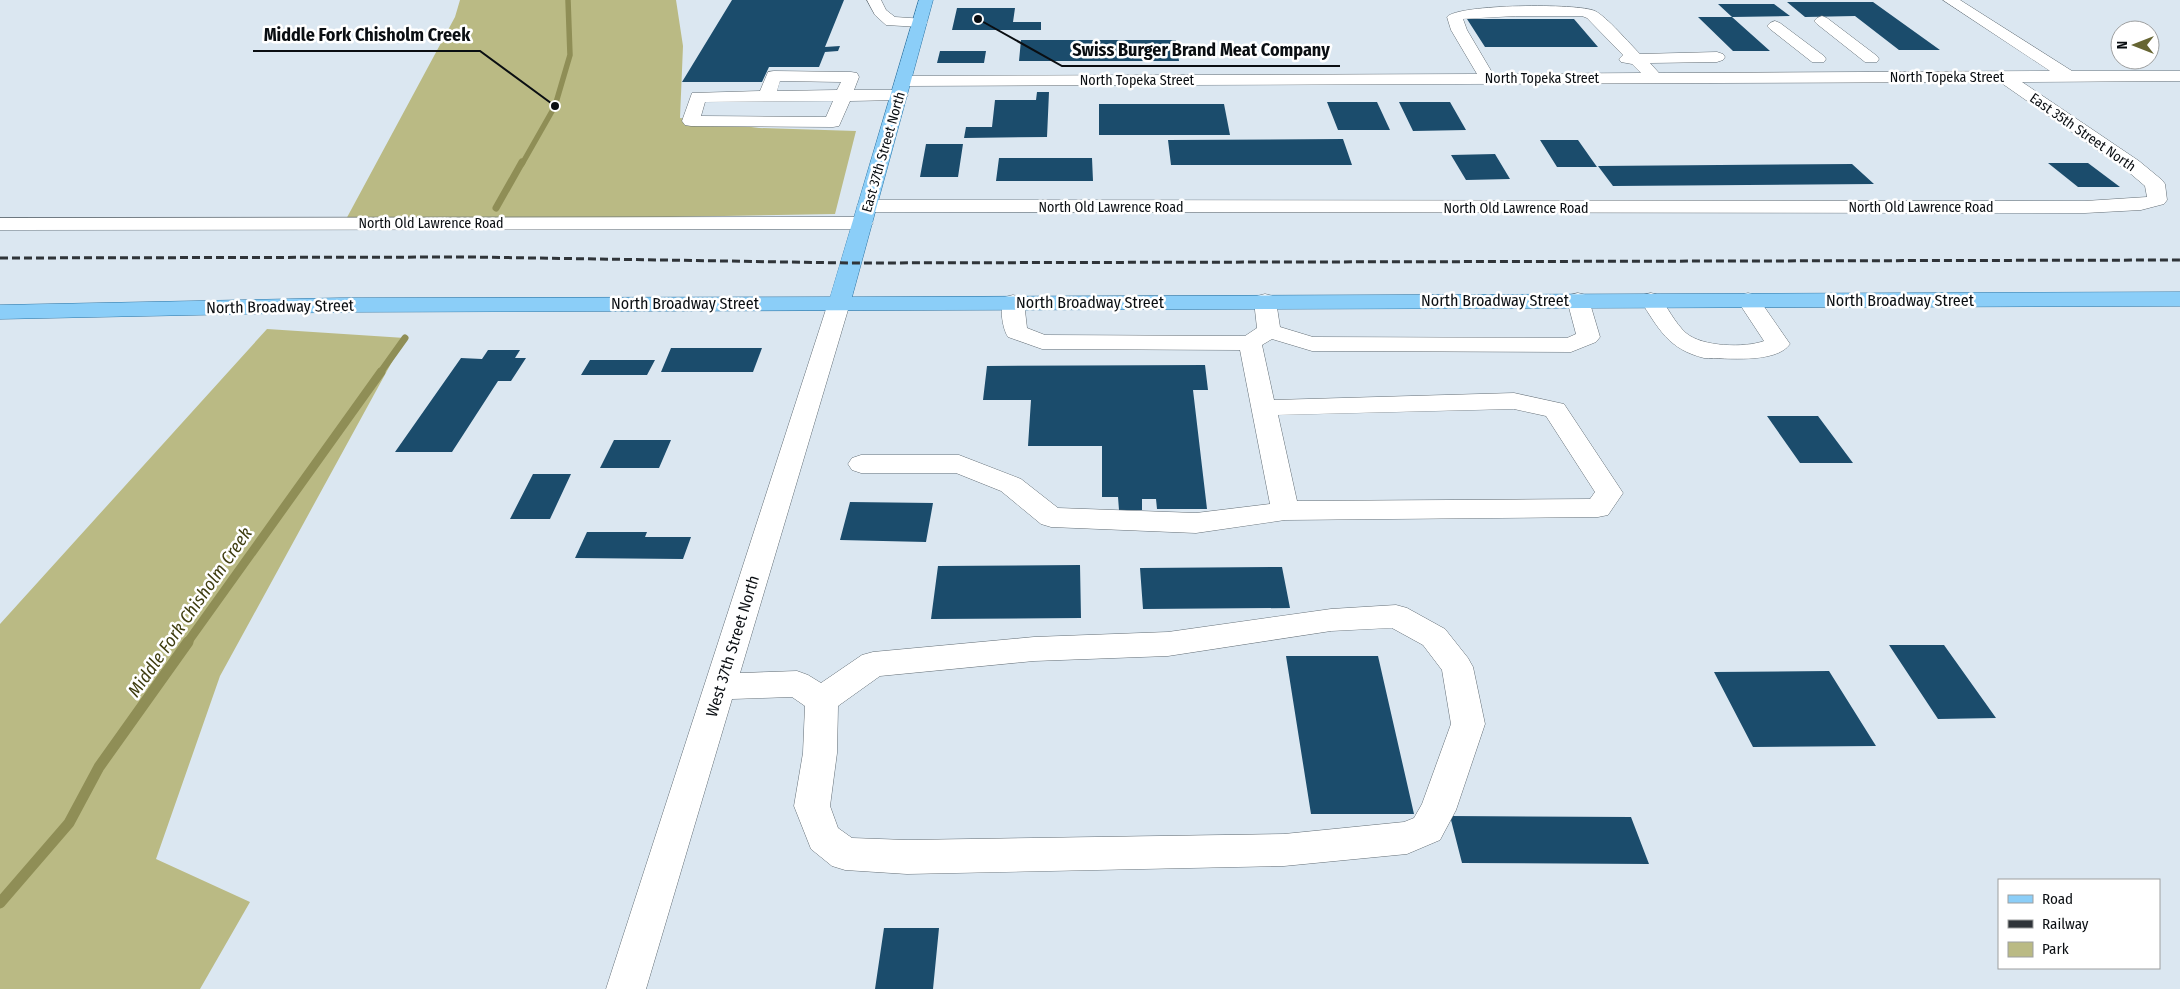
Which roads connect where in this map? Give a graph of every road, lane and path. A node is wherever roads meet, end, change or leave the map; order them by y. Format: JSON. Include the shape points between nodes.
{"nodes":[{"id":1,"x":874,"y":0,"type":"edge"},
{"id":2,"x":926,"y":0,"type":"edge"},
{"id":3,"x":1950,"y":0,"type":"edge"},
{"id":4,"x":1822,"y":20,"type":"dead end"},
{"id":5,"x":920,"y":22,"type":"junction"},
{"id":6,"x":1775,"y":26,"type":"dead end"},
{"id":7,"x":1717,"y":57,"type":"dead end"},
{"id":8,"x":1637,"y":58,"type":"junction"},
{"id":9,"x":1610,"y":59,"type":"dead end"},
{"id":10,"x":1870,"y":59,"type":"junction"},
{"id":11,"x":1888,"y":59,"type":"dead end"},
{"id":12,"x":1791,"y":60,"type":"dead end"},
{"id":13,"x":1818,"y":60,"type":"junction"},
{"id":14,"x":1937,"y":60,"type":"dead end"},
{"id":15,"x":1772,"y":61,"type":"dead end"},
{"id":16,"x":1960,"y":76,"type":"junction"},
{"id":17,"x":2003,"y":76,"type":"junction"},
{"id":18,"x":2068,"y":76,"type":"junction"},
{"id":19,"x":2180,"y":76,"type":"edge"},
{"id":20,"x":1791,"y":77,"type":"junction"},
{"id":21,"x":1655,"y":78,"type":"junction"},
{"id":22,"x":1488,"y":79,"type":"junction"},
{"id":23,"x":901,"y":88,"type":"junction"},
{"id":24,"x":844,"y":96,"type":"junction"},
{"id":25,"x":2156,"y":193,"type":"joint"},
{"id":26,"x":865,"y":214,"type":"junction"},
{"id":27,"x":0,"y":224,"type":"edge"},
{"id":28,"x":2180,"y":299,"type":"edge"},
{"id":29,"x":1578,"y":300,"type":"junction"},
{"id":30,"x":1651,"y":300,"type":"junction"},
{"id":31,"x":1748,"y":300,"type":"junction"},
{"id":32,"x":1266,"y":301,"type":"junction"},
{"id":33,"x":1013,"y":302,"type":"junction"},
{"id":34,"x":839,"y":303,"type":"junction"},
{"id":35,"x":0,"y":312,"type":"edge"},
{"id":36,"x":1260,"y":337,"type":"junction"},
{"id":37,"x":1263,"y":408,"type":"junction"},
{"id":38,"x":861,"y":464,"type":"dead end"},
{"id":39,"x":1284,"y":511,"type":"junction"},
{"id":40,"x":719,"y":687,"type":"junction"},
{"id":41,"x":822,"y":700,"type":"junction"},
{"id":42,"x":626,"y":989,"type":"edge"}],
"edges":[{"from":1,"to":5,"type":"street","via":[[890,22]]},
{"from":2,"to":5,"type":"main road","name":"East 37th Street North"},
{"from":3,"to":18,"type":"street"},
{"from":4,"to":10,"type":"street"},
{"from":5,"to":23,"type":"main road","name":"East 37th Street North"},
{"from":6,"to":13,"type":"street"},
{"from":7,"to":8,"type":"street"},
{"from":8,"to":9,"type":"street"},
{"from":8,"to":21,"type":"street"},
{"from":8,"to":22,"type":"street","via":[[1592,15],[1584,12],[1459,14],[1455,17],[1459,30],[1486,61]]},
{"from":10,"to":11,"type":"street"},
{"from":10,"to":13,"type":"street"},
{"from":12,"to":13,"type":"street"},
{"from":14,"to":16,"type":"street"},
{"from":15,"to":20,"type":"street"},
{"from":16,"to":17,"type":"street","name":"North Topeka Street"},
{"from":16,"to":20,"type":"street","name":"North Topeka Street"},
{"from":17,"to":18,"type":"street","name":"North Topeka Street"},
{"from":17,"to":25,"type":"street","name":"East 35th Street North","via":[[2132,164],[2155,184]]},
{"from":18,"to":19,"type":"street","name":"North Topeka Street"},
{"from":20,"to":21,"type":"street","name":"North Topeka Street"},
{"from":21,"to":22,"type":"street","name":"North Topeka Street"},
{"from":22,"to":23,"type":"street","name":"North Topeka Street"},
{"from":23,"to":24,"type":"street","name":"North Topeka Street"},
{"from":23,"to":26,"type":"main road","name":"East 37th Street North"},
{"from":24,"to":24,"type":"street","name":"North Topeka Street","via":[[698,97],[691,121],[833,122]]},
{"from":25,"to":26,"type":"street","name":"North Old Lawrence Road","via":[[2157,200],[2141,204],[2085,207]]},
{"from":26,"to":27,"type":"street","name":"North Old Lawrence Road"},
{"from":26,"to":34,"type":"main road","name":"East 37th Street North"},
{"from":28,"to":31,"type":"main road","name":"North Broadway Street"},
{"from":29,"to":30,"type":"main road","name":"North Broadway Street"},
{"from":29,"to":32,"type":"main road","name":"North Broadway Street"},
{"from":29,"to":36,"type":"street","via":[[1588,337],[1571,345],[1312,344]]},
{"from":30,"to":31,"type":"main road","name":"North Broadway Street"},
{"from":30,"to":31,"type":"street","via":[[1678,338],[1704,350],[1758,351],[1778,344]]},
{"from":32,"to":33,"type":"main road","name":"North Broadway Street"},
{"from":32,"to":36,"type":"street"},
{"from":33,"to":34,"type":"main road","name":"North Broadway Street"},
{"from":33,"to":36,"type":"street","via":[[1016,332],[1042,342]]},
{"from":34,"to":35,"type":"main road","name":"North Broadway Street","via":[[350,304]]},
{"from":34,"to":40,"type":"street","name":"West 37th Street North"},
{"from":36,"to":37,"type":"street"},
{"from":37,"to":39,"type":"street"},
{"from":37,"to":39,"type":"street","via":[[1514,401],[1555,410],[1609,493],[1598,508]]},
{"from":38,"to":39,"type":"street","via":[[959,464],[1011,485],[1051,517],[1196,523]]},
{"from":40,"to":41,"type":"street","via":[[797,684]]},
{"from":40,"to":42,"type":"street","name":"West 37th Street North"},
{"from":41,"to":41,"type":"street","via":[[820,753],[812,806],[824,838],[845,854],[907,857],[1284,850],[1407,838],[1427,829],[1438,810],[1468,724],[1457,666],[1434,637],[1396,616],[1331,620],[1168,644],[1034,649],[873,664]]}]}
